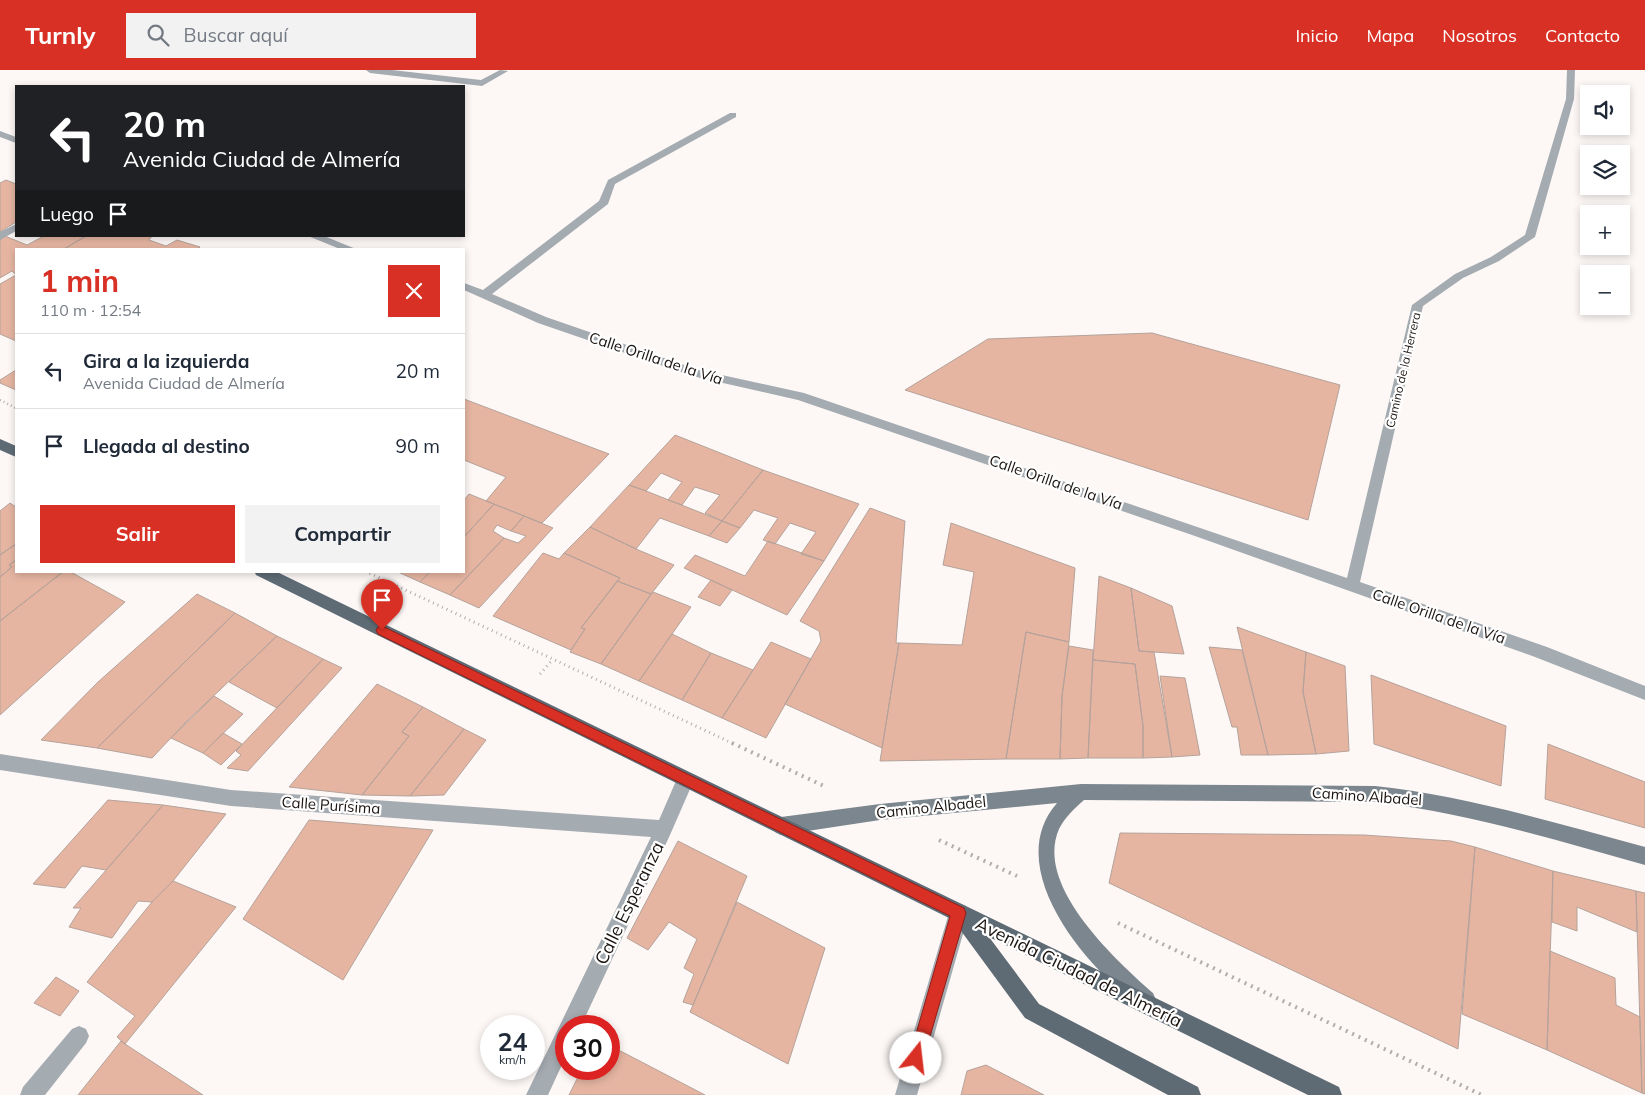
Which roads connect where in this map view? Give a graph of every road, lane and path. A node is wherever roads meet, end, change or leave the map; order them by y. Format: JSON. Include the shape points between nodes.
{"nodes":[{"id":1,"x":370,"y":70,"type":"edge"},
{"id":2,"x":504,"y":70,"type":"edge"},
{"id":3,"x":1571,"y":70,"type":"edge"},
{"id":4,"x":733,"y":115,"type":"dead end"},
{"id":5,"x":0,"y":134,"type":"edge"},
{"id":6,"x":15,"y":140,"type":"edge"},
{"id":7,"x":15,"y":228,"type":"edge"},
{"id":8,"x":0,"y":237,"type":"edge"},
{"id":9,"x":316,"y":237,"type":"edge"},
{"id":10,"x":348,"y":248,"type":"edge"},
{"id":11,"x":465,"y":286,"type":"edge"},
{"id":12,"x":485,"y":294,"type":"junction"},
{"id":13,"x":0,"y":400,"type":"edge"},
{"id":14,"x":15,"y":408,"type":"edge"},
{"id":15,"x":0,"y":444,"type":"edge"},
{"id":16,"x":15,"y":452,"type":"edge"},
{"id":17,"x":264,"y":573,"type":"edge"},
{"id":18,"x":1352,"y":586,"type":"junction"},
{"id":19,"x":1645,"y":693,"type":"edge"},
{"id":20,"x":0,"y":762,"type":"edge"},
{"id":21,"x":685,"y":780,"type":"junction"},
{"id":22,"x":1081,"y":792,"type":"junction"},
{"id":23,"x":781,"y":826,"type":"junction"},
{"id":24,"x":664,"y":829,"type":"junction"},
{"id":25,"x":1645,"y":856,"type":"edge"},
{"id":26,"x":959,"y":913,"type":"junction"},
{"id":27,"x":1159,"y":1012,"type":"junction"},
{"id":28,"x":575,"y":1015,"type":"edge"},
{"id":29,"x":79,"y":1036,"type":"dead end"},
{"id":30,"x":555,"y":1057,"type":"edge"},
{"id":31,"x":32,"y":1095,"type":"edge"},
{"id":32,"x":537,"y":1095,"type":"edge"},
{"id":33,"x":906,"y":1095,"type":"edge"},
{"id":34,"x":1190,"y":1095,"type":"edge"},
{"id":35,"x":1331,"y":1095,"type":"edge"}],
"edges":[{"from":1,"to":2,"type":"street","via":[[482,84]]},
{"from":3,"to":18,"type":"street","name":"Camino de la Herrera","via":[[1570,99],[1530,237],[1459,276],[1418,305]]},
{"from":4,"to":12,"type":"street","via":[[611,182],[604,202]]},
{"from":5,"to":6,"type":"street"},
{"from":7,"to":8,"type":"street"},
{"from":9,"to":10,"type":"street"},
{"from":11,"to":12,"type":"street","name":"Calle Orilla de la Vía"},
{"from":12,"to":18,"type":"street","name":"Calle Orilla de la Vía","via":[[542,320],[688,371],[800,396],[834,407]]},
{"from":13,"to":14,"type":"path"},
{"from":15,"to":16,"type":"main road"},
{"from":17,"to":21,"type":"main road","name":"Avenida Ciudad de Almería"},
{"from":18,"to":19,"type":"street","name":"Calle Orilla de la Vía","via":[[1541,652]]},
{"from":20,"to":24,"type":"street","name":"Calle Purísima","via":[[230,798]]},
{"from":21,"to":23,"type":"main road","name":"Avenida Ciudad de Almería"},
{"from":21,"to":24,"type":"street","name":"Calle Esperanza"},
{"from":22,"to":23,"type":"main road","name":"Camino Albadel","via":[[880,812]]},
{"from":22,"to":25,"type":"main road","name":"Camino Albadel","via":[[1322,792],[1418,798]]},
{"from":22,"to":27,"type":"main road","via":[[1062,808],[1054,820],[1048,834],[1046,863],[1079,930],[1104,961]]},
{"from":23,"to":26,"type":"main road","name":"Avenida Ciudad de Almería"},
{"from":24,"to":28,"type":"street","name":"Calle Esperanza"},
{"from":26,"to":27,"type":"main road","name":"Avenida Ciudad de Almería"},
{"from":26,"to":33,"type":"street"},
{"from":26,"to":34,"type":"main road","via":[[1032,1011]]},
{"from":27,"to":35,"type":"main road","name":"Avenida Ciudad de Almería"},
{"from":29,"to":31,"type":"street"},
{"from":30,"to":32,"type":"street"}]}
